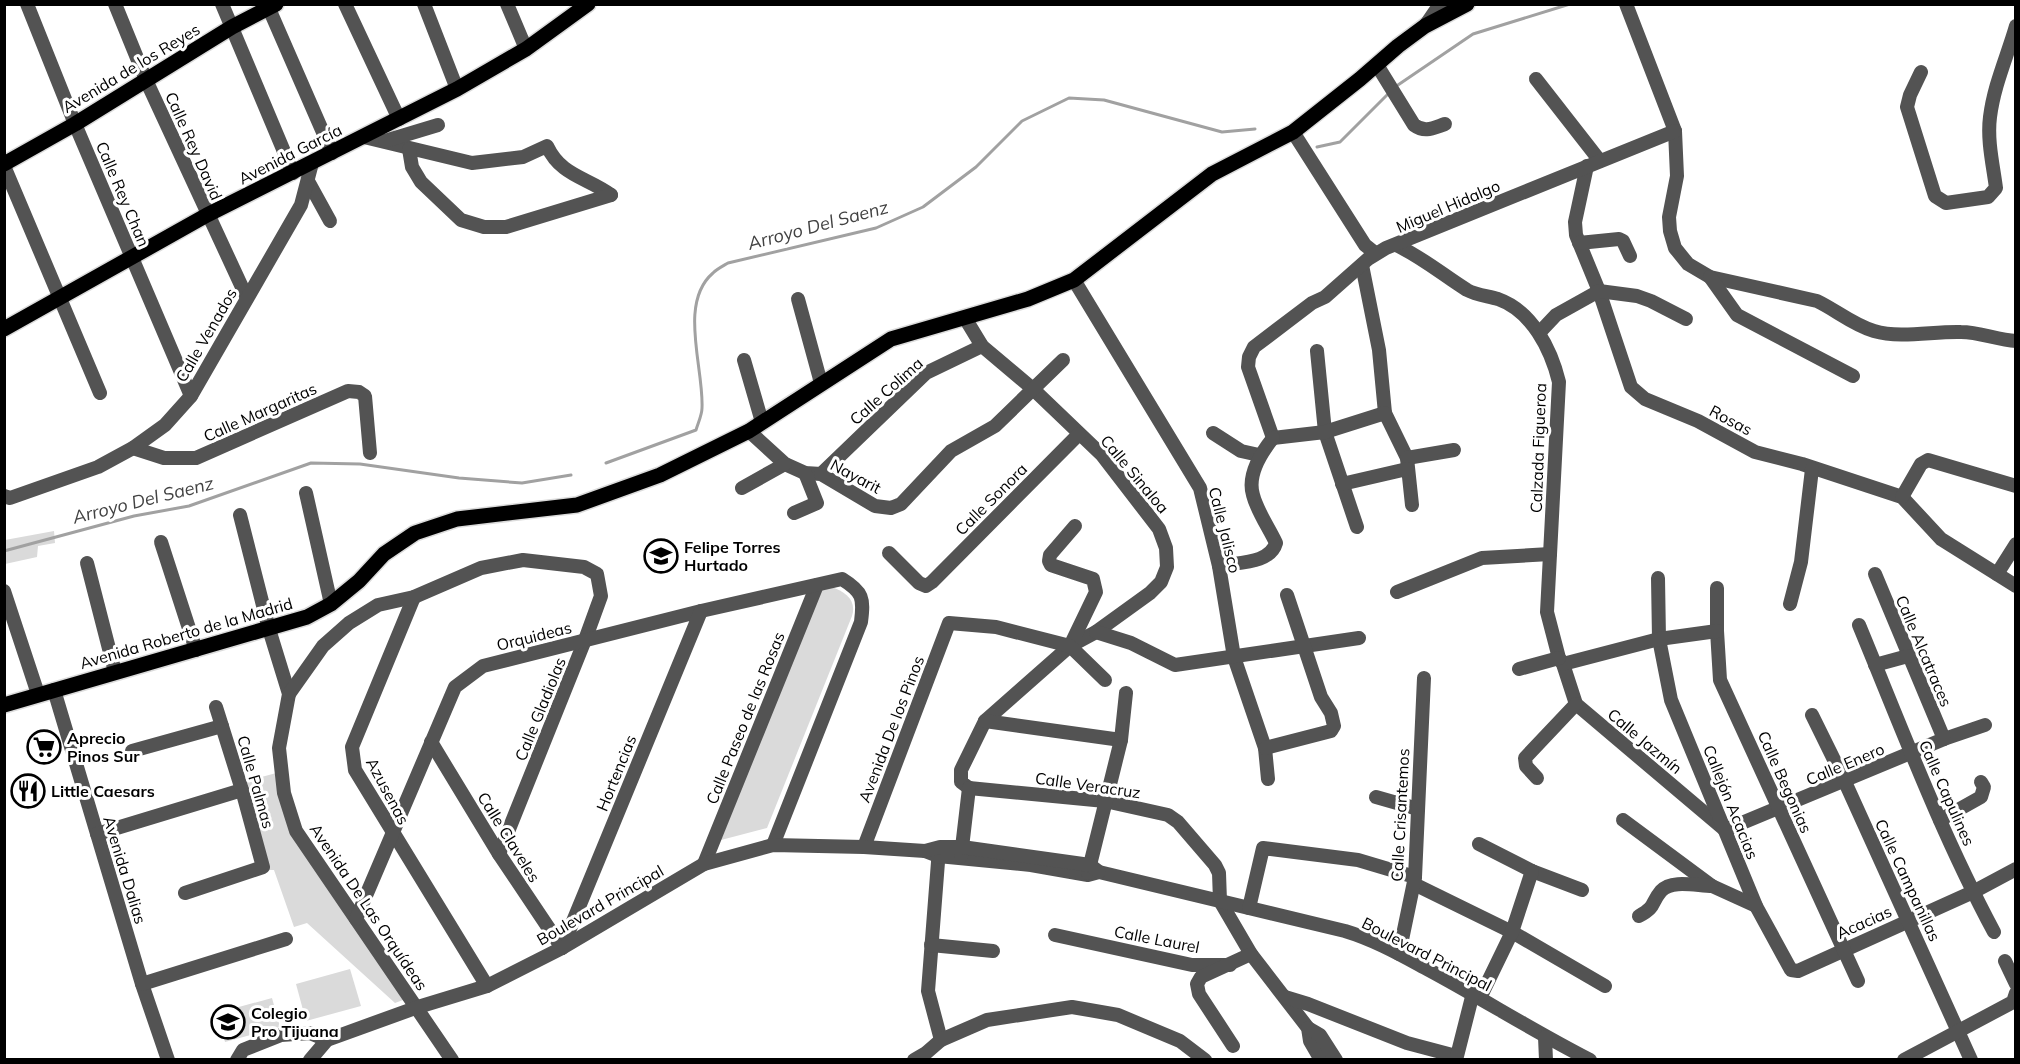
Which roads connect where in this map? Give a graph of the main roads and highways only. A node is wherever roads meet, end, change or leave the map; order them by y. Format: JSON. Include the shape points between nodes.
{"nodes":[{"id":1,"x":588,"y":4,"type":"edge"},
{"id":2,"x":1467,"y":4,"type":"edge"},
{"id":3,"x":271,"y":6,"type":"edge"},
{"id":4,"x":4,"y":165,"type":"edge"},
{"id":5,"x":4,"y":329,"type":"edge"},
{"id":6,"x":4,"y":705,"type":"edge"}],
"edges":[{"from":1,"to":5,"type":"main road","name":"Avenida García","via":[[526,50],[457,89],[207,215]]},
{"from":2,"to":6,"type":"main road","name":"Avenida Roberto de la Madrid","via":[[1425,26],[1293,132],[1212,174],[1074,280],[1028,298],[891,339],[749,431],[660,475],[577,505],[457,519],[415,533],[384,554],[360,581],[331,604],[307,617]]},
{"from":3,"to":4,"type":"main road","name":"Avenida de los Reyes"}]}
